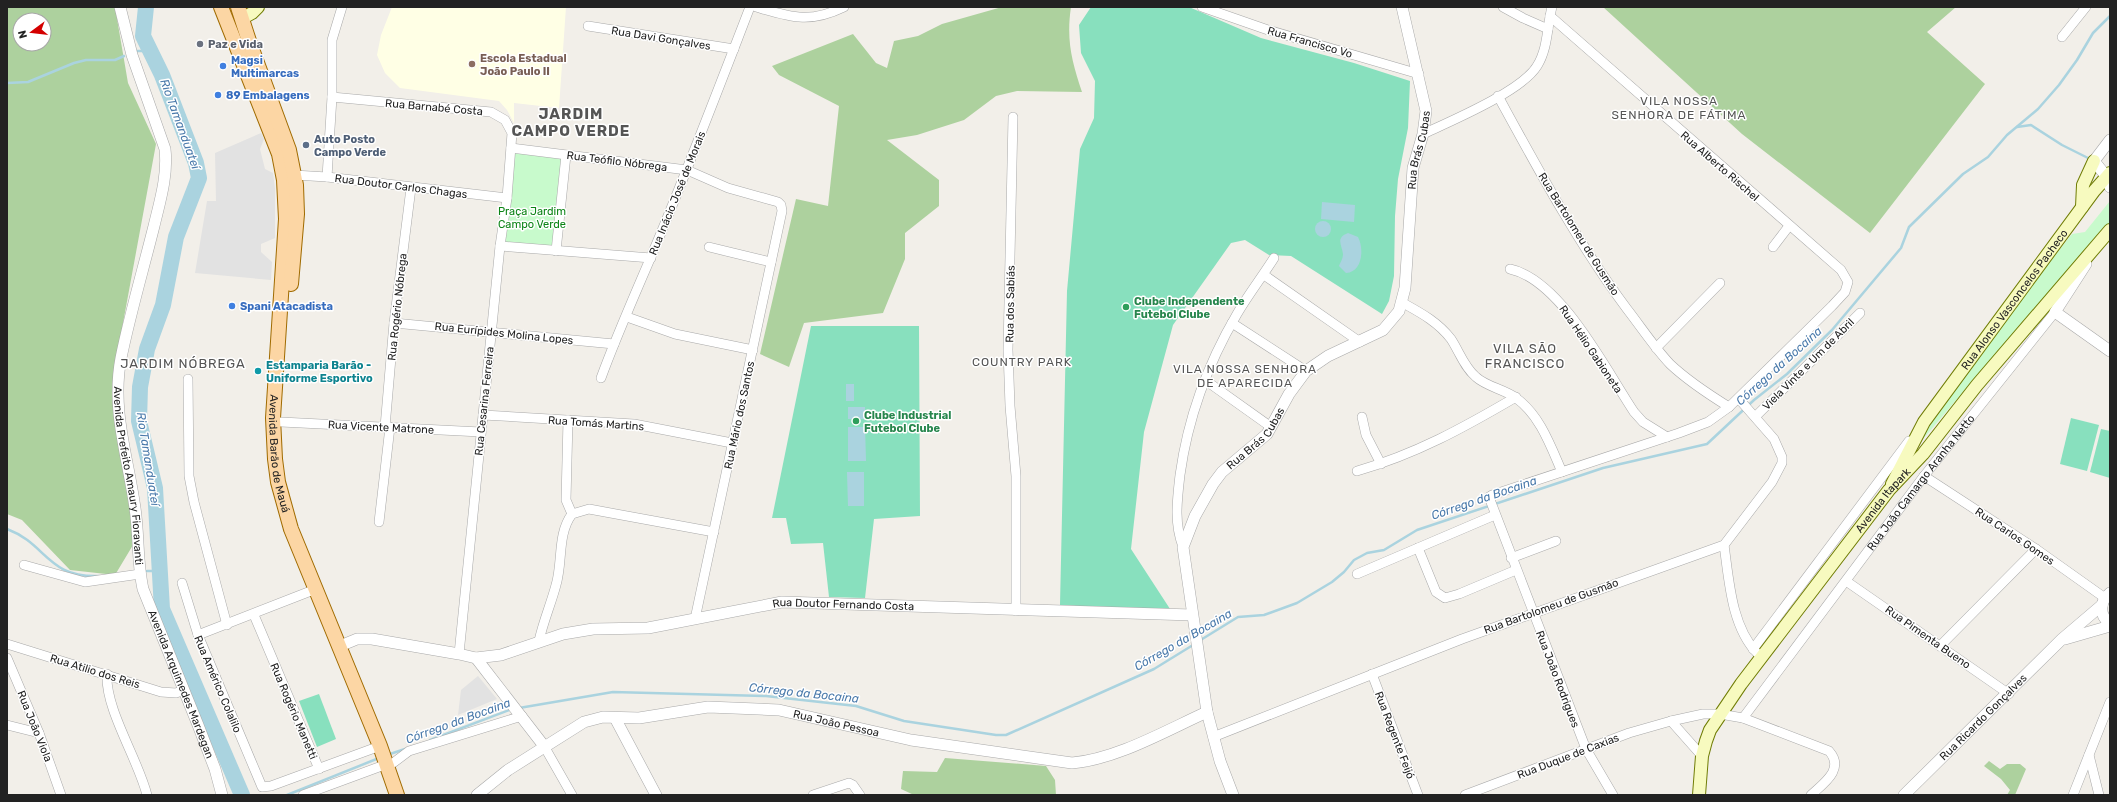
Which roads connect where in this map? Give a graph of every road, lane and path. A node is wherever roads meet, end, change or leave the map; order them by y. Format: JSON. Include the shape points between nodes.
{"nodes":[{"id":1,"x":120,"y":7,"type":"edge"},
{"id":2,"x":223,"y":7,"type":"edge"},
{"id":3,"x":258,"y":7,"type":"edge"},
{"id":4,"x":342,"y":7,"type":"edge"},
{"id":5,"x":750,"y":7,"type":"edge"},
{"id":6,"x":756,"y":7,"type":"edge"},
{"id":7,"x":844,"y":7,"type":"edge"},
{"id":8,"x":1202,"y":7,"type":"edge"},
{"id":9,"x":1402,"y":7,"type":"edge"},
{"id":10,"x":1503,"y":7,"type":"edge"},
{"id":11,"x":2086,"y":7,"type":"edge"},
{"id":12,"x":1551,"y":11,"type":"edge"},
{"id":13,"x":241,"y":13,"type":"edge"},
{"id":14,"x":588,"y":26,"type":"dead end"},
{"id":15,"x":1548,"y":28,"type":"junction"},
{"id":16,"x":2062,"y":37,"type":"dead end"},
{"id":17,"x":734,"y":49,"type":"junction"},
{"id":18,"x":1419,"y":74,"type":"junction"},
{"id":19,"x":1498,"y":96,"type":"junction"},
{"id":20,"x":332,"y":97,"type":"junction"},
{"id":21,"x":1013,"y":117,"type":"dead end"},
{"id":22,"x":1423,"y":134,"type":"junction"},
{"id":23,"x":2110,"y":140,"type":"edge"},
{"id":24,"x":511,"y":148,"type":"junction"},
{"id":25,"x":566,"y":154,"type":"junction"},
{"id":26,"x":2094,"y":161,"type":"junction"},
{"id":27,"x":687,"y":170,"type":"junction"},
{"id":28,"x":294,"y":175,"type":"junction"},
{"id":29,"x":327,"y":177,"type":"junction"},
{"id":30,"x":2109,"y":179,"type":"edge"},
{"id":31,"x":411,"y":188,"type":"junction"},
{"id":32,"x":507,"y":198,"type":"junction"},
{"id":33,"x":2082,"y":208,"type":"junction"},
{"id":34,"x":782,"y":211,"type":"joint"},
{"id":35,"x":1789,"y":226,"type":"junction"},
{"id":36,"x":2110,"y":230,"type":"edge"},
{"id":37,"x":500,"y":246,"type":"junction"},
{"id":38,"x":709,"y":247,"type":"dead end"},
{"id":39,"x":1773,"y":247,"type":"dead end"},
{"id":40,"x":2097,"y":247,"type":"junction"},
{"id":41,"x":556,"y":251,"type":"junction"},
{"id":42,"x":651,"y":258,"type":"junction"},
{"id":43,"x":1274,"y":258,"type":"dead end"},
{"id":44,"x":771,"y":262,"type":"junction"},
{"id":45,"x":1510,"y":269,"type":"dead end"},
{"id":46,"x":1264,"y":275,"type":"junction"},
{"id":47,"x":1720,"y":283,"type":"dead end"},
{"id":48,"x":1402,"y":303,"type":"junction"},
{"id":49,"x":2055,"y":312,"type":"junction"},
{"id":50,"x":1860,"y":313,"type":"dead end"},
{"id":51,"x":627,"y":317,"type":"junction"},
{"id":52,"x":394,"y":323,"type":"junction"},
{"id":53,"x":1232,"y":323,"type":"junction"},
{"id":54,"x":492,"y":331,"type":"junction"},
{"id":55,"x":1360,"y":342,"type":"junction"},
{"id":56,"x":614,"y":344,"type":"junction"},
{"id":57,"x":1656,"y":348,"type":"junction"},
{"id":58,"x":753,"y":350,"type":"junction"},
{"id":59,"x":2110,"y":351,"type":"edge"},
{"id":60,"x":1306,"y":371,"type":"junction"},
{"id":61,"x":601,"y":378,"type":"dead end"},
{"id":62,"x":188,"y":379,"type":"dead end"},
{"id":63,"x":1205,"y":380,"type":"junction"},
{"id":64,"x":1516,"y":397,"type":"junction"},
{"id":65,"x":1739,"y":399,"type":"junction"},
{"id":66,"x":1729,"y":407,"type":"junction"},
{"id":67,"x":1751,"y":411,"type":"junction"},
{"id":68,"x":483,"y":415,"type":"junction"},
{"id":69,"x":1362,"y":417,"type":"dead end"},
{"id":70,"x":568,"y":420,"type":"junction"},
{"id":71,"x":281,"y":422,"type":"junction"},
{"id":72,"x":1924,"y":422,"type":"junction"},
{"id":73,"x":387,"y":427,"type":"junction"},
{"id":74,"x":1271,"y":427,"type":"junction"},
{"id":75,"x":481,"y":432,"type":"junction"},
{"id":76,"x":1666,"y":437,"type":"junction"},
{"id":77,"x":732,"y":443,"type":"junction"},
{"id":78,"x":1381,"y":464,"type":"junction"},
{"id":79,"x":1357,"y":472,"type":"dead end"},
{"id":80,"x":1562,"y":472,"type":"junction"},
{"id":81,"x":1924,"y":476,"type":"junction"},
{"id":82,"x":1889,"y":490,"type":"junction"},
{"id":83,"x":1495,"y":513,"type":"junction"},
{"id":84,"x":572,"y":514,"type":"junction"},
{"id":85,"x":379,"y":522,"type":"dead end"},
{"id":86,"x":714,"y":532,"type":"junction"},
{"id":87,"x":1556,"y":541,"type":"dead end"},
{"id":88,"x":1724,"y":545,"type":"junction"},
{"id":89,"x":1183,"y":547,"type":"junction"},
{"id":90,"x":1418,"y":548,"type":"junction"},
{"id":91,"x":2036,"y":549,"type":"junction"},
{"id":92,"x":1511,"y":558,"type":"junction"},
{"id":93,"x":24,"y":565,"type":"dead end"},
{"id":94,"x":1516,"y":570,"type":"junction"},
{"id":95,"x":140,"y":574,"type":"junction"},
{"id":96,"x":1357,"y":574,"type":"dead end"},
{"id":97,"x":1846,"y":581,"type":"junction"},
{"id":98,"x":182,"y":583,"type":"dead end"},
{"id":99,"x":316,"y":589,"type":"junction"},
{"id":100,"x":2107,"y":595,"type":"edge"},
{"id":101,"x":1016,"y":611,"type":"junction"},
{"id":102,"x":1533,"y":612,"type":"junction"},
{"id":103,"x":254,"y":615,"type":"junction"},
{"id":104,"x":1193,"y":618,"type":"junction"},
{"id":105,"x":695,"y":619,"type":"junction"},
{"id":106,"x":227,"y":625,"type":"junction"},
{"id":107,"x":2110,"y":625,"type":"edge"},
{"id":108,"x":198,"y":635,"type":"junction"},
{"id":109,"x":2062,"y":639,"type":"junction"},
{"id":110,"x":539,"y":641,"type":"junction"},
{"id":111,"x":7,"y":644,"type":"edge"},
{"id":112,"x":343,"y":645,"type":"junction"},
{"id":113,"x":1940,"y":646,"type":"junction"},
{"id":114,"x":1757,"y":653,"type":"junction"},
{"id":115,"x":459,"y":654,"type":"junction"},
{"id":116,"x":501,"y":655,"type":"junction"},
{"id":117,"x":7,"y":658,"type":"edge"},
{"id":118,"x":476,"y":658,"type":"junction"},
{"id":119,"x":107,"y":674,"type":"junction"},
{"id":120,"x":489,"y":674,"type":"junction"},
{"id":121,"x":1372,"y":674,"type":"junction"},
{"id":122,"x":184,"y":690,"type":"junction"},
{"id":123,"x":2008,"y":694,"type":"junction"},
{"id":124,"x":2110,"y":702,"type":"edge"},
{"id":125,"x":1207,"y":712,"type":"junction"},
{"id":126,"x":521,"y":714,"type":"junction"},
{"id":127,"x":1720,"y":714,"type":"junction"},
{"id":128,"x":615,"y":718,"type":"junction"},
{"id":129,"x":1744,"y":718,"type":"junction"},
{"id":130,"x":1671,"y":721,"type":"junction"},
{"id":131,"x":7,"y":725,"type":"edge"},
{"id":132,"x":39,"y":733,"type":"junction"},
{"id":133,"x":1213,"y":737,"type":"junction"},
{"id":134,"x":544,"y":746,"type":"junction"},
{"id":135,"x":1586,"y":749,"type":"junction"},
{"id":136,"x":386,"y":755,"type":"junction"},
{"id":137,"x":2090,"y":755,"type":"junction"},
{"id":138,"x":1702,"y":756,"type":"junction"},
{"id":139,"x":319,"y":768,"type":"junction"},
{"id":140,"x":321,"y":792,"type":"edge"},
{"id":141,"x":859,"y":793,"type":"edge"},
{"id":142,"x":62,"y":795,"type":"edge"},
{"id":143,"x":147,"y":795,"type":"edge"},
{"id":144,"x":222,"y":795,"type":"edge"},
{"id":145,"x":303,"y":795,"type":"edge"},
{"id":146,"x":397,"y":795,"type":"edge"},
{"id":147,"x":406,"y":795,"type":"edge"},
{"id":148,"x":477,"y":795,"type":"edge"},
{"id":149,"x":572,"y":795,"type":"edge"},
{"id":150,"x":656,"y":795,"type":"edge"},
{"id":151,"x":812,"y":795,"type":"edge"},
{"id":152,"x":1233,"y":795,"type":"edge"},
{"id":153,"x":1418,"y":795,"type":"edge"},
{"id":154,"x":1465,"y":795,"type":"edge"},
{"id":155,"x":1613,"y":795,"type":"edge"},
{"id":156,"x":1699,"y":795,"type":"edge"},
{"id":157,"x":1811,"y":795,"type":"edge"},
{"id":158,"x":1904,"y":795,"type":"edge"},
{"id":159,"x":2073,"y":795,"type":"edge"},
{"id":160,"x":2099,"y":795,"type":"edge"}],
"edges":[{"from":1,"to":95,"type":"street","name":"Avenida Prefeito Amaury Fioravanti","via":[[132,55],[165,149],[166,162],[161,196],[118,379],[119,427],[135,509]]},
{"from":2,"to":13,"type":"main road","via":[[233,18]]},
{"from":2,"to":99,"type":"main road","name":"Avenida Barão de Mauá","via":[[279,154],[284,180],[286,219],[274,418],[275,459],[282,500]]},
{"from":3,"to":13,"type":"main road","via":[[252,13]]},
{"from":4,"to":20,"type":"street","via":[[332,40]]},
{"from":5,"to":17,"type":"street","name":"Rua Inácio José de Morais"},
{"from":6,"to":7,"type":"street","via":[[793,18],[807,19]]},
{"from":8,"to":18,"type":"street","name":"Rua Francisco Vo","via":[[1268,30]]},
{"from":9,"to":18,"type":"street","name":"Rua Brás Cubas"},
{"from":10,"to":15,"type":"street"},
{"from":11,"to":16,"type":"street"},
{"from":12,"to":15,"type":"street"},
{"from":12,"to":35,"type":"street","name":"Rua Alberto Rischel"},
{"from":13,"to":28,"type":"main road","name":"Avenida Barão de Mauá","via":[[289,150]]},
{"from":14,"to":17,"type":"street","name":"Rua Davi Gonçalves"},
{"from":15,"to":19,"type":"street","via":[[1543,54],[1532,74]]},
{"from":17,"to":27,"type":"street","name":"Rua Inácio José de Morais"},
{"from":18,"to":22,"type":"street","name":"Rua Brás Cubas","via":[[1426,111]]},
{"from":19,"to":22,"type":"street"},
{"from":19,"to":57,"type":"street","name":"Rua Bartolomeu de Gusmão","via":[[1595,265]]},
{"from":20,"to":24,"type":"street","name":"Rua Barnabé Costa","via":[[491,112],[509,126],[512,133]]},
{"from":20,"to":29,"type":"street"},
{"from":21,"to":101,"type":"street","name":"Rua dos Sabiás","via":[[1008,350],[1016,476]]},
{"from":22,"to":48,"type":"street","name":"Rua Brás Cubas","via":[[1413,168]]},
{"from":23,"to":26,"type":"street"},
{"from":24,"to":25,"type":"street","name":"Rua Teófilo Nóbrega"},
{"from":24,"to":32,"type":"street","name":"Rua Cesarina Ferreira"},
{"from":25,"to":27,"type":"street","name":"Rua Teófilo Nóbrega"},
{"from":25,"to":41,"type":"street"},
{"from":26,"to":30,"type":"street","name":"Rua Alonso Vasconcelos Pacheco"},
{"from":26,"to":33,"type":"main road","via":[[2083,185]]},
{"from":27,"to":34,"type":"street","name":"Rua Teófilo Nóbrega","via":[[728,188],[778,202]]},
{"from":27,"to":42,"type":"street","name":"Rua Inácio José de Morais"},
{"from":28,"to":29,"type":"street","name":"Rua Doutor Carlos Chagas"},
{"from":28,"to":71,"type":"main road","name":"Avenida Barão de Mauá","via":[[297,214]]},
{"from":29,"to":31,"type":"street","name":"Rua Doutor Carlos Chagas"},
{"from":30,"to":33,"type":"main road","name":"Rua Alonso Vasconcelos Pacheco"},
{"from":31,"to":32,"type":"street","name":"Rua Doutor Carlos Chagas"},
{"from":31,"to":52,"type":"street","name":"Rua Rogério Nóbrega"},
{"from":32,"to":37,"type":"street","name":"Rua Cesarina Ferreira"},
{"from":33,"to":72,"type":"main road","name":"Rua Alonso Vasconcelos Pacheco"},
{"from":34,"to":44,"type":"street","name":"Rua Mário dos Santos"},
{"from":35,"to":39,"type":"street"},
{"from":35,"to":65,"type":"street","name":"Rua Alberto Rischel","via":[[1842,270],[1847,278],[1847,287],[1832,306]]},
{"from":36,"to":40,"type":"main road","name":"Avenida Itapark"},
{"from":37,"to":41,"type":"street"},
{"from":37,"to":54,"type":"street","name":"Rua Cesarina Ferreira"},
{"from":38,"to":44,"type":"street"},
{"from":40,"to":49,"type":"street","name":"Rua João Camargo Aranha Netto"},
{"from":40,"to":82,"type":"main road","name":"Avenida Itapark","via":[[1977,384],[1923,454]]},
{"from":41,"to":42,"type":"street"},
{"from":42,"to":51,"type":"street","name":"Rua Inácio José de Morais"},
{"from":43,"to":46,"type":"street"},
{"from":44,"to":58,"type":"street","name":"Rua Mário dos Santos"},
{"from":45,"to":76,"type":"street","name":"Rua Hélio Gabioneta","via":[[1526,274],[1550,292],[1579,328],[1634,412],[1643,422]]},
{"from":46,"to":53,"type":"street"},
{"from":46,"to":55,"type":"street"},
{"from":47,"to":57,"type":"street"},
{"from":48,"to":55,"type":"street","name":"Rua Brás Cubas","via":[[1393,320],[1383,330]]},
{"from":48,"to":64,"type":"street","via":[[1440,326],[1475,377]]},
{"from":49,"to":59,"type":"street"},
{"from":49,"to":81,"type":"street","name":"Rua João Camargo Aranha Netto"},
{"from":50,"to":67,"type":"street","name":"Viela Vinte e Um de Abril"},
{"from":51,"to":56,"type":"street","name":"Rua Inácio José de Morais"},
{"from":51,"to":58,"type":"street","via":[[675,334]]},
{"from":52,"to":54,"type":"street","name":"Rua Eurípides Molina Lopes"},
{"from":52,"to":73,"type":"street","name":"Rua Rogério Nóbrega"},
{"from":53,"to":60,"type":"street"},
{"from":53,"to":63,"type":"street"},
{"from":54,"to":56,"type":"street","name":"Rua Eurípides Molina Lopes"},
{"from":54,"to":68,"type":"street","name":"Rua Cesarina Ferreira"},
{"from":55,"to":60,"type":"street","name":"Rua Brás Cubas","via":[[1328,356]]},
{"from":56,"to":61,"type":"street","name":"Rua Inácio José de Morais"},
{"from":57,"to":66,"type":"street","name":"Rua Bartolomeu de Gusmão","via":[[1689,380]]},
{"from":58,"to":77,"type":"street","name":"Rua Mário dos Santos"},
{"from":60,"to":74,"type":"street","name":"Rua Brás Cubas","via":[[1289,394]]},
{"from":62,"to":106,"type":"street","via":[[189,476]]},
{"from":63,"to":74,"type":"street"},
{"from":63,"to":89,"type":"street","via":[[1193,408],[1182,458],[1176,519]]},
{"from":64,"to":78,"type":"street","via":[[1440,441]]},
{"from":64,"to":80,"type":"street","via":[[1539,424]]},
{"from":65,"to":66,"type":"street"},
{"from":65,"to":67,"type":"street"},
{"from":66,"to":76,"type":"street","via":[[1708,422]]},
{"from":67,"to":88,"type":"street","via":[[1779,447],[1782,463],[1772,482]]},
{"from":68,"to":70,"type":"street","name":"Rua Tomás Martins"},
{"from":68,"to":75,"type":"street","name":"Rua Cesarina Ferreira"},
{"from":69,"to":78,"type":"street","via":[[1366,435]]},
{"from":70,"to":77,"type":"street","name":"Rua Tomás Martins","via":[[634,424]]},
{"from":70,"to":84,"type":"street","via":[[566,500]]},
{"from":71,"to":73,"type":"street","name":"Rua Vicente Matrone"},
{"from":71,"to":112,"type":"main road","name":"Avenida Barão de Mauá","via":[[281,461],[292,508]]},
{"from":72,"to":82,"type":"main road","name":"Rua Alonso Vasconcelos Pacheco"},
{"from":72,"to":114,"type":"street","name":"Rua Alonso Vasconcelos Pacheco"},
{"from":73,"to":75,"type":"street","name":"Rua Vicente Matrone"},
{"from":73,"to":85,"type":"street","name":"Rua Rogério Nóbrega"},
{"from":74,"to":89,"type":"street","name":"Rua Brás Cubas","via":[[1217,478],[1195,516]]},
{"from":75,"to":115,"type":"street","name":"Rua Cesarina Ferreira"},
{"from":76,"to":80,"type":"street"},
{"from":77,"to":86,"type":"street","name":"Rua Mário dos Santos"},
{"from":78,"to":79,"type":"street"},
{"from":80,"to":83,"type":"street","name":"Rua João Rodrigues","via":[[1491,498]]},
{"from":81,"to":91,"type":"street","name":"Rua Carlos Gomes"},
{"from":81,"to":97,"type":"street","name":"Rua João Camargo Aranha Netto"},
{"from":82,"to":114,"type":"main road","name":"Avenida Itapark"},
{"from":83,"to":90,"type":"street"},
{"from":83,"to":92,"type":"street","name":"Rua João Rodrigues"},
{"from":84,"to":86,"type":"street","via":[[590,509]]},
{"from":84,"to":110,"type":"street","via":[[565,523],[560,571],[542,624]]},
{"from":86,"to":105,"type":"street","name":"Rua Mário dos Santos"},
{"from":87,"to":92,"type":"street"},
{"from":88,"to":102,"type":"street","name":"Rua Bartolomeu de Gusmão"},
{"from":88,"to":114,"type":"street","via":[[1738,618]]},
{"from":89,"to":104,"type":"street","name":"Rua Brás Cubas"},
{"from":90,"to":94,"type":"street","via":[[1436,592],[1445,598]]},
{"from":90,"to":96,"type":"street"},
{"from":91,"to":100,"type":"street","name":"Rua Carlos Gomes"},
{"from":91,"to":113,"type":"street"},
{"from":92,"to":94,"type":"street","name":"Rua João Rodrigues"},
{"from":93,"to":95,"type":"street","via":[[85,582]]},
{"from":94,"to":102,"type":"street","name":"Rua João Rodrigues"},
{"from":95,"to":122,"type":"street","name":"Avenida Arquimedes Mardegan","via":[[147,602]]},
{"from":97,"to":113,"type":"street","name":"Rua Pimenta Bueno"},
{"from":97,"to":129,"type":"street","name":"Rua João Camargo Aranha Netto"},
{"from":98,"to":108,"type":"street","name":"Rua Américo Colalilo"},
{"from":99,"to":103,"type":"street"},
{"from":99,"to":112,"type":"main road","name":"Avenida Barão de Mauá"},
{"from":100,"to":107,"type":"street","via":[[2103,615]]},
{"from":100,"to":109,"type":"street","name":"Rua Ricardo Gonçalves"},
{"from":101,"to":104,"type":"street","name":"Rua Doutor Fernando Costa"},
{"from":101,"to":105,"type":"street","name":"Rua Doutor Fernando Costa","via":[[782,602]]},
{"from":102,"to":121,"type":"street","name":"Rua Bartolomeu de Gusmão"},
{"from":102,"to":135,"type":"street","name":"Rua João Rodrigues"},
{"from":103,"to":106,"type":"street"},
{"from":103,"to":139,"type":"street","name":"Rua Rogério Manetti"},
{"from":104,"to":125,"type":"street","name":"Rua Brás Cubas"},
{"from":105,"to":110,"type":"street","name":"Rua Doutor Fernando Costa","via":[[648,628],[593,629]]},
{"from":106,"to":108,"type":"street"},
{"from":107,"to":109,"type":"street"},
{"from":108,"to":139,"type":"street","name":"Rua Américo Colalilo","via":[[259,783],[266,788]]},
{"from":109,"to":123,"type":"street","name":"Rua Ricardo Gonçalves"},
{"from":110,"to":116,"type":"street","name":"Rua Doutor Fernando Costa"},
{"from":111,"to":119,"type":"street","name":"Rua Atilio dos Reis"},
{"from":112,"to":115,"type":"street","name":"Rua Doutor Fernando Costa","via":[[357,639],[372,639]]},
{"from":112,"to":136,"type":"main road","name":"Avenida Barão de Mauá"},
{"from":113,"to":123,"type":"street","name":"Rua Pimenta Bueno"},
{"from":114,"to":127,"type":"main road","name":"Avenida Itapark"},
{"from":115,"to":118,"type":"street","name":"Rua Doutor Fernando Costa"},
{"from":116,"to":118,"type":"street","name":"Rua Doutor Fernando Costa"},
{"from":116,"to":120,"type":"street"},
{"from":117,"to":132,"type":"street","name":"Rua João Viola"},
{"from":118,"to":120,"type":"street"},
{"from":119,"to":122,"type":"street","name":"Rua Atilio dos Reis","via":[[161,692],[176,693]]},
{"from":119,"to":143,"type":"street","via":[[109,697],[143,779]]},
{"from":120,"to":126,"type":"street"},
{"from":121,"to":133,"type":"street","name":"Rua Bartolomeu de Gusmão"},
{"from":121,"to":153,"type":"street","name":"Rua Regente Feijó"},
{"from":122,"to":144,"type":"street","name":"Avenida Arquimedes Mardegan","via":[[215,769]]},
{"from":123,"to":158,"type":"street","name":"Rua Ricardo Gonçalves"},
{"from":124,"to":137,"type":"street"},
{"from":125,"to":128,"type":"street","name":"Rua João Pessoa","via":[[1108,756],[1072,763],[911,740],[779,710],[708,707],[639,718]]},
{"from":125,"to":133,"type":"street","name":"Rua Brás Cubas"},
{"from":126,"to":134,"type":"street"},
{"from":126,"to":136,"type":"street","via":[[409,751]]},
{"from":127,"to":129,"type":"street","name":"Rua Duque de Caxias"},
{"from":127,"to":130,"type":"street","name":"Rua Duque de Caxias","via":[[1703,714]]},
{"from":127,"to":138,"type":"main road","name":"Avenida Itapark","via":[[1710,730]]},
{"from":128,"to":134,"type":"street","name":"Rua João Pessoa","via":[[603,717],[584,722]]},
{"from":128,"to":150,"type":"street"},
{"from":129,"to":157,"type":"street","name":"Rua Duque de Caxias","via":[[1821,748],[1833,757],[1835,767],[1831,777]]},
{"from":130,"to":135,"type":"street","name":"Rua Duque de Caxias"},
{"from":130,"to":138,"type":"street"},
{"from":131,"to":132,"type":"street"},
{"from":132,"to":142,"type":"street","name":"Rua João Viola"},
{"from":133,"to":152,"type":"street","name":"Rua Brás Cubas"},
{"from":134,"to":148,"type":"street","name":"Rua João Pessoa"},
{"from":134,"to":149,"type":"street"},
{"from":135,"to":154,"type":"street","name":"Rua Duque de Caxias"},
{"from":135,"to":155,"type":"street","name":"Rua João Rodrigues"},
{"from":136,"to":139,"type":"street","name":"Rua Rogério Manetti"},
{"from":136,"to":140,"type":"street"},
{"from":136,"to":146,"type":"main road","name":"Avenida Barão de Mauá"},
{"from":136,"to":147,"type":"main road","name":"Avenida Barão de Mauá"},
{"from":137,"to":159,"type":"street"},
{"from":137,"to":160,"type":"street"},
{"from":138,"to":156,"type":"main road","name":"Avenida Itapark"},
{"from":140,"to":145,"type":"street"},
{"from":141,"to":151,"type":"street","via":[[854,785],[849,783]]}]}
